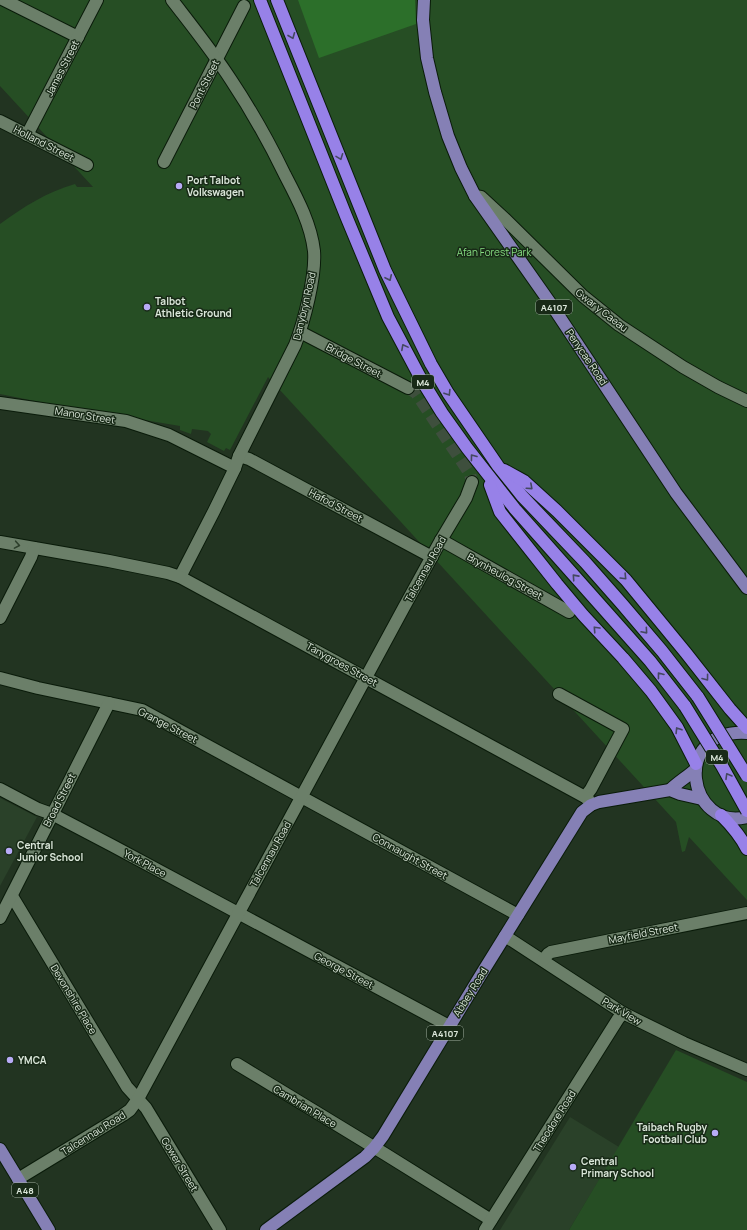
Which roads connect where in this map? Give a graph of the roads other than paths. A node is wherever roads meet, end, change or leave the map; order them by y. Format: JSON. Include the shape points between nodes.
{"nodes":[{"id":1,"x":4,"y":0,"type":"edge"},
{"id":2,"x":97,"y":0,"type":"edge"},
{"id":3,"x":172,"y":0,"type":"edge"},
{"id":4,"x":260,"y":0,"type":"edge"},
{"id":5,"x":277,"y":0,"type":"edge"},
{"id":6,"x":424,"y":0,"type":"edge"},
{"id":7,"x":244,"y":6,"type":"dead end"},
{"id":8,"x":78,"y":37,"type":"junction"},
{"id":9,"x":217,"y":59,"type":"junction"},
{"id":10,"x":0,"y":121,"type":"edge"},
{"id":11,"x":27,"y":135,"type":"junction"},
{"id":12,"x":164,"y":162,"type":"dead end"},
{"id":13,"x":87,"y":165,"type":"dead end"},
{"id":14,"x":475,"y":196,"type":"junction"},
{"id":15,"x":300,"y":332,"type":"junction"},
{"id":16,"x":408,"y":388,"type":"tunnel mouth"},
{"id":17,"x":747,"y":401,"type":"edge"},
{"id":18,"x":0,"y":403,"type":"edge"},
{"id":19,"x":239,"y":456,"type":"junction"},
{"id":20,"x":498,"y":466,"type":"junction"},
{"id":21,"x":235,"y":468,"type":"junction"},
{"id":22,"x":486,"y":474,"type":"junction"},
{"id":23,"x":472,"y":482,"type":"dead end"},
{"id":24,"x":441,"y":540,"type":"junction"},
{"id":25,"x":0,"y":542,"type":"edge"},
{"id":26,"x":34,"y":548,"type":"junction"},
{"id":27,"x":432,"y":557,"type":"junction"},
{"id":28,"x":180,"y":577,"type":"junction"},
{"id":29,"x":747,"y":588,"type":"edge"},
{"id":30,"x":569,"y":612,"type":"dead end"},
{"id":31,"x":0,"y":618,"type":"edge"},
{"id":32,"x":366,"y":677,"type":"junction"},
{"id":33,"x":0,"y":678,"type":"edge"},
{"id":34,"x":559,"y":694,"type":"dead end"},
{"id":35,"x":109,"y":703,"type":"junction"},
{"id":36,"x":747,"y":728,"type":"edge"},
{"id":37,"x":747,"y":733,"type":"edge"},
{"id":38,"x":696,"y":766,"type":"junction"},
{"id":39,"x":747,"y":776,"type":"edge"},
{"id":40,"x":0,"y":789,"type":"edge"},
{"id":41,"x":670,"y":790,"type":"junction"},
{"id":42,"x":302,"y":796,"type":"junction"},
{"id":43,"x":702,"y":799,"type":"junction"},
{"id":44,"x":588,"y":801,"type":"junction"},
{"id":45,"x":747,"y":811,"type":"edge"},
{"id":46,"x":52,"y":814,"type":"junction"},
{"id":47,"x":721,"y":816,"type":"junction"},
{"id":48,"x":747,"y":817,"type":"edge"},
{"id":49,"x":747,"y":849,"type":"edge"},
{"id":50,"x":12,"y":896,"type":"junction"},
{"id":51,"x":238,"y":912,"type":"junction"},
{"id":52,"x":747,"y":913,"type":"edge"},
{"id":53,"x":518,"y":915,"type":"junction"},
{"id":54,"x":0,"y":918,"type":"edge"},
{"id":55,"x":505,"y":936,"type":"junction"},
{"id":56,"x":543,"y":960,"type":"junction"},
{"id":57,"x":623,"y":1013,"type":"junction"},
{"id":58,"x":449,"y":1026,"type":"junction"},
{"id":59,"x":236,"y":1064,"type":"dead end"},
{"id":60,"x":747,"y":1070,"type":"edge"},
{"id":61,"x":138,"y":1099,"type":"junction"},
{"id":62,"x":374,"y":1148,"type":"junction"},
{"id":63,"x":0,"y":1149,"type":"edge"},
{"id":64,"x":18,"y":1179,"type":"junction"},
{"id":65,"x":488,"y":1225,"type":"edge"},
{"id":66,"x":49,"y":1230,"type":"edge"},
{"id":67,"x":220,"y":1230,"type":"edge"},
{"id":68,"x":266,"y":1230,"type":"edge"}],
"edges":[{"from":1,"to":8,"type":"street"},
{"from":2,"to":8,"type":"street","name":"James Street"},
{"from":3,"to":9,"type":"street","name":"Danybryn Road"},
{"from":22,"to":4,"type":"highway","number":"M4","one_way":true,"via":[[442,413],[388,318]]},
{"from":5,"to":20,"type":"highway","number":"M4","one_way":true,"via":[[394,290],[431,364]]},
{"from":6,"to":14,"type":"main road","name":"Penycae Road","number":"A4107","via":[[426,58],[448,136]]},
{"from":7,"to":9,"type":"street","name":"Pont Street"},
{"from":8,"to":11,"type":"street","name":"James Street"},
{"from":9,"to":12,"type":"street","name":"Pont Street"},
{"from":9,"to":15,"type":"street","name":"Danybryn Road","via":[[276,156],[296,196],[312,237],[314,266]]},
{"from":10,"to":11,"type":"street","name":"Holland Street"},
{"from":11,"to":13,"type":"street","name":"Holland Street"},
{"from":14,"to":17,"type":"street","name":"Gwar y Caeau","via":[[481,197],[583,296],[619,325],[683,367]]},
{"from":14,"to":29,"type":"main road","name":"Penycae Road","number":"A4107","via":[[553,307],[667,481]]},
{"from":15,"to":16,"type":"street","name":"Bridge Street"},
{"from":15,"to":19,"type":"street","name":"Danybryn Road"},
{"from":18,"to":21,"type":"street","name":"Manor Street","via":[[126,421],[169,435]]},
{"from":19,"to":21,"type":"street","name":"Danybryn Road"},
{"from":19,"to":27,"type":"street","name":"Hafod Street"},
{"from":20,"to":36,"type":"highway","one_way":true,"via":[[524,481],[626,580]]},
{"from":20,"to":39,"type":"highway","number":"M4","one_way":true,"bridge":true,"via":[[662,651],[698,697]]},
{"from":21,"to":28,"type":"street","name":"Danybryn Road"},
{"from":38,"to":22,"type":"highway","one_way":true,"via":[[677,727],[651,691],[583,615],[500,512]]},
{"from":45,"to":22,"type":"highway","number":"M4","one_way":true,"bridge":true,"via":[[684,706],[650,661]]},
{"from":23,"to":24,"type":"street","name":"Talcennau Road","via":[[466,498]]},
{"from":24,"to":27,"type":"street","name":"Talcennau Road"},
{"from":24,"to":30,"type":"street","name":"Brynheulog Street"},
{"from":25,"to":26,"type":"street","name":"Tanygroes Street","one_way":true},
{"from":26,"to":28,"type":"street","name":"Tanygroes Street"},
{"from":26,"to":31,"type":"street"},
{"from":27,"to":32,"type":"street","name":"Talcennau Road"},
{"from":28,"to":32,"type":"street","name":"Tanygroes Street"},
{"from":32,"to":42,"type":"street","name":"Talcennau Road"},
{"from":32,"to":44,"type":"street","name":"Tanygroes Street"},
{"from":33,"to":35,"type":"street","name":"Grange Street"},
{"from":34,"to":44,"type":"street","via":[[623,729],[591,788]]},
{"from":35,"to":42,"type":"street","name":"Grange Street","via":[[142,710]]},
{"from":35,"to":46,"type":"street","name":"Broad Street"},
{"from":37,"to":38,"type":"main road","via":[[723,735],[713,741],[699,756]]},
{"from":38,"to":41,"type":"main road"},
{"from":38,"to":43,"type":"main road","via":[[696,785]]},
{"from":40,"to":46,"type":"street","name":"York Place"},
{"from":41,"to":43,"type":"main road"},
{"from":41,"to":44,"type":"main road"},
{"from":42,"to":51,"type":"street","name":"Talcennau Road"},
{"from":42,"to":53,"type":"street","name":"Connaught Street"},
{"from":43,"to":47,"type":"main road"},
{"from":44,"to":53,"type":"main road","name":"Abbey Road","number":"A4107"},
{"from":46,"to":50,"type":"street","name":"Broad Street"},
{"from":46,"to":51,"type":"street","name":"York Place"},
{"from":47,"to":48,"type":"main road","via":[[742,819]]},
{"from":47,"to":49,"type":"highway","via":[[741,836]]},
{"from":50,"to":54,"type":"street","name":"Broad Street"},
{"from":50,"to":61,"type":"street","name":"Devonshire Place","via":[[127,1087]]},
{"from":51,"to":58,"type":"street","name":"George Street"},
{"from":51,"to":61,"type":"street","name":"Talcennau Road"},
{"from":52,"to":56,"type":"street","name":"Mayfield Street","via":[[551,952]]},
{"from":53,"to":55,"type":"main road","name":"Abbey Road","number":"A4107"},
{"from":55,"to":56,"type":"street","name":"Park View"},
{"from":55,"to":58,"type":"main road","name":"Abbey Road","number":"A4107"},
{"from":56,"to":57,"type":"street","name":"Park View"},
{"from":57,"to":60,"type":"street","name":"Park View"},
{"from":57,"to":65,"type":"street","name":"Theodore Road"},
{"from":58,"to":62,"type":"main road","name":"Abbey Road","number":"A4107"},
{"from":59,"to":62,"type":"street","name":"Cambrian Place"},
{"from":61,"to":64,"type":"street","name":"Talcennau Road","via":[[123,1115]]},
{"from":61,"to":67,"type":"street","name":"Gower Street"},
{"from":62,"to":65,"type":"street","name":"Cambrian Place"},
{"from":62,"to":68,"type":"main road","name":"Abbey Road","number":"A4107"},
{"from":63,"to":64,"type":"main road","number":"A48"},
{"from":64,"to":66,"type":"main road","number":"A48"}]}
